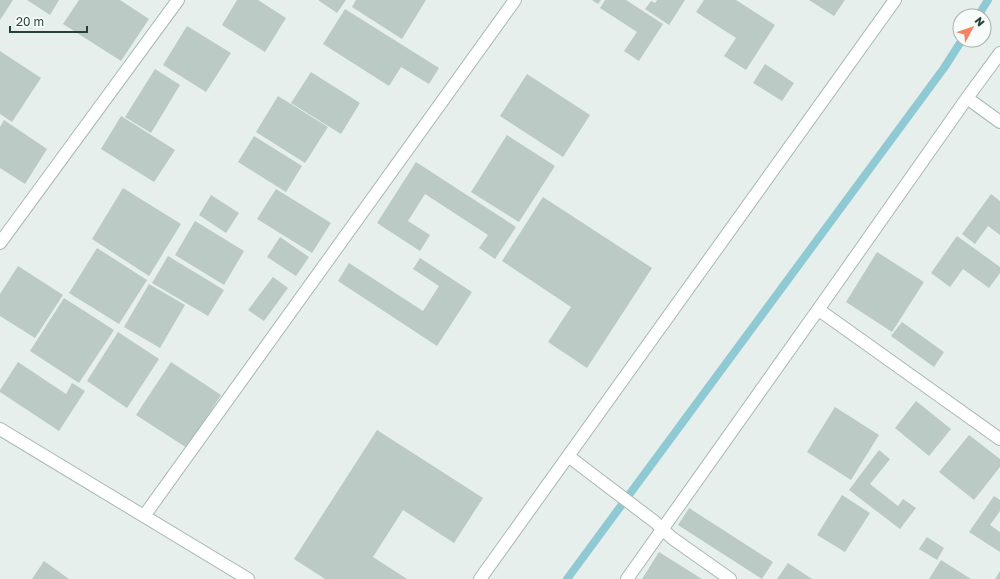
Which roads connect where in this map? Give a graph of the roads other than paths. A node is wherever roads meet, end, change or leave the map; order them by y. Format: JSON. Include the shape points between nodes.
{"nodes":[{"id":1,"x":178,"y":0,"type":"edge"},
{"id":2,"x":515,"y":0,"type":"edge"},
{"id":3,"x":895,"y":0,"type":"edge"},
{"id":4,"x":1000,"y":53,"type":"edge"},
{"id":5,"x":967,"y":98,"type":"junction"},
{"id":6,"x":1000,"y":122,"type":"edge"},
{"id":7,"x":0,"y":243,"type":"edge"},
{"id":8,"x":819,"y":310,"type":"junction"},
{"id":9,"x":0,"y":430,"type":"edge"},
{"id":10,"x":1000,"y":439,"type":"edge"},
{"id":11,"x":568,"y":456,"type":"junction"},
{"id":12,"x":144,"y":516,"type":"junction"},
{"id":13,"x":659,"y":526,"type":"junction"},
{"id":14,"x":248,"y":579,"type":"edge"},
{"id":15,"x":480,"y":579,"type":"edge"},
{"id":16,"x":627,"y":579,"type":"edge"},
{"id":17,"x":730,"y":579,"type":"edge"}],
"edges":[{"from":1,"to":7,"type":"street"},
{"from":2,"to":12,"type":"street"},
{"from":3,"to":11,"type":"street"},
{"from":4,"to":5,"type":"street"},
{"from":5,"to":6,"type":"street"},
{"from":5,"to":8,"type":"street"},
{"from":8,"to":10,"type":"street"},
{"from":8,"to":13,"type":"street"},
{"from":9,"to":12,"type":"street"},
{"from":11,"to":13,"type":"street"},
{"from":11,"to":15,"type":"street"},
{"from":12,"to":14,"type":"street"},
{"from":13,"to":16,"type":"street"},
{"from":13,"to":17,"type":"street"}]}
